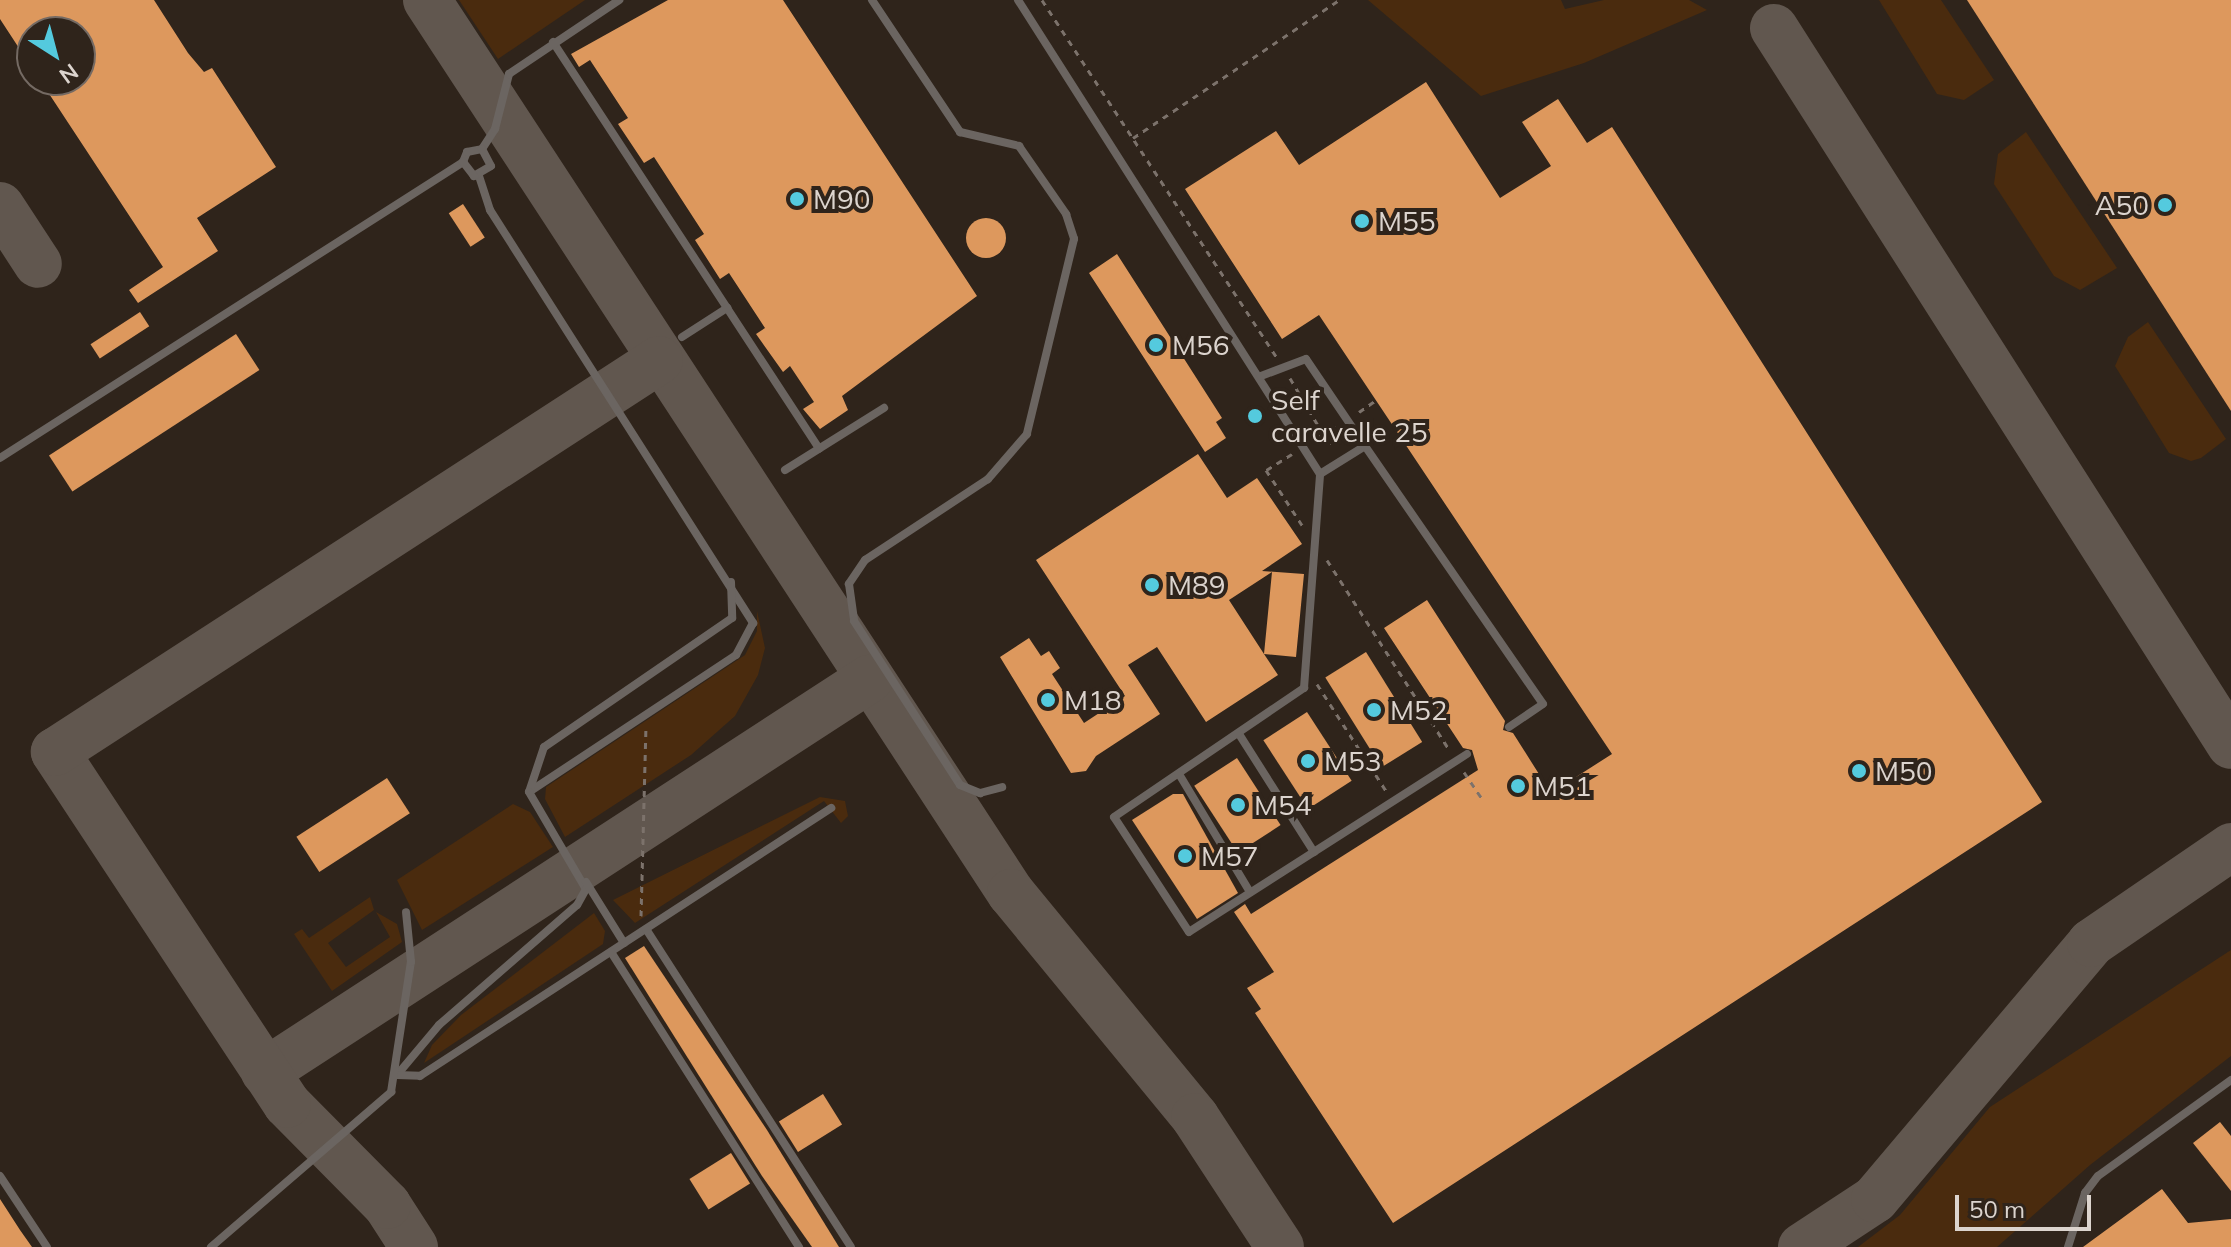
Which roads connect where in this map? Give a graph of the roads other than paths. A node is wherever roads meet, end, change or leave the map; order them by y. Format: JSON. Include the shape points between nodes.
{"nodes":[{"id":1,"x":619,"y":0,"type":"edge"},
{"id":2,"x":872,"y":0,"type":"edge"},
{"id":3,"x":1018,"y":0,"type":"edge"},
{"id":4,"x":553,"y":42,"type":"junction"},
{"id":5,"x":482,"y":149,"type":"junction"},
{"id":6,"x":463,"y":162,"type":"junction"},
{"id":7,"x":479,"y":176,"type":"junction"},
{"id":8,"x":727,"y":308,"type":"junction"},
{"id":9,"x":682,"y":337,"type":"dead end"},
{"id":10,"x":1261,"y":376,"type":"junction"},
{"id":11,"x":884,"y":408,"type":"dead end"},
{"id":12,"x":1365,"y":446,"type":"junction"},
{"id":13,"x":819,"y":449,"type":"junction"},
{"id":14,"x":0,"y":458,"type":"edge"},
{"id":15,"x":785,"y":470,"type":"dead end"},
{"id":16,"x":1320,"y":474,"type":"junction"},
{"id":17,"x":731,"y":582,"type":"junction"},
{"id":18,"x":1509,"y":727,"type":"dead end"},
{"id":19,"x":1239,"y":734,"type":"junction"},
{"id":20,"x":1467,"y":754,"type":"dead end"},
{"id":21,"x":1179,"y":774,"type":"junction"},
{"id":22,"x":1002,"y":787,"type":"dead end"},
{"id":23,"x":529,"y":792,"type":"junction"},
{"id":24,"x":831,"y":808,"type":"dead end"},
{"id":25,"x":1314,"y":852,"type":"junction"},
{"id":26,"x":584,"y":879,"type":"junction"},
{"id":27,"x":1250,"y":892,"type":"junction"},
{"id":28,"x":406,"y":912,"type":"dead end"},
{"id":29,"x":646,"y":929,"type":"junction"},
{"id":30,"x":624,"y":943,"type":"junction"},
{"id":31,"x":611,"y":952,"type":"junction"},
{"id":32,"x":397,"y":1075,"type":"junction"},
{"id":33,"x":2231,"y":1080,"type":"edge"},
{"id":34,"x":0,"y":1176,"type":"edge"},
{"id":35,"x":47,"y":1247,"type":"edge"},
{"id":36,"x":211,"y":1247,"type":"edge"},
{"id":37,"x":799,"y":1247,"type":"edge"},
{"id":38,"x":851,"y":1247,"type":"edge"},
{"id":39,"x":2068,"y":1247,"type":"edge"}],
"edges":[{"from":1,"to":4,"type":"lane"},
{"from":2,"to":22,"type":"lane","via":[[960,132],[1019,146],[1066,214],[1074,239],[1040,401],[1027,434],[988,479],[865,560],[849,584],[854,621],[960,785],[980,793]]},
{"from":3,"to":10,"type":"lane"},
{"from":4,"to":5,"type":"lane","via":[[509,74],[495,129]]},
{"from":4,"to":8,"type":"lane"},
{"from":5,"to":6,"type":"lane","via":[[467,152]]},
{"from":5,"to":7,"type":"lane","via":[[491,166]]},
{"from":6,"to":7,"type":"lane","via":[[467,172]]},
{"from":6,"to":14,"type":"lane"},
{"from":7,"to":17,"type":"lane","via":[[490,210]]},
{"from":8,"to":9,"type":"lane"},
{"from":8,"to":13,"type":"lane"},
{"from":10,"to":12,"type":"lane","via":[[1306,359]]},
{"from":10,"to":16,"type":"lane"},
{"from":11,"to":13,"type":"lane"},
{"from":12,"to":16,"type":"lane"},
{"from":12,"to":18,"type":"lane","via":[[1543,704]]},
{"from":13,"to":15,"type":"lane"},
{"from":16,"to":19,"type":"lane","via":[[1304,688]]},
{"from":17,"to":23,"type":"lane","via":[[732,618],[553,736]]},
{"from":17,"to":23,"type":"lane","via":[[753,623],[745,646]]},
{"from":19,"to":21,"type":"lane"},
{"from":19,"to":25,"type":"lane"},
{"from":20,"to":25,"type":"lane"},
{"from":21,"to":27,"type":"lane"},
{"from":21,"to":27,"type":"lane","via":[[1114,817],[1189,932]]},
{"from":23,"to":26,"type":"lane"},
{"from":24,"to":29,"type":"lane"},
{"from":25,"to":27,"type":"lane"},
{"from":26,"to":30,"type":"lane"},
{"from":26,"to":32,"type":"lane","via":[[577,905],[439,1025]]},
{"from":28,"to":32,"type":"lane","via":[[411,962]]},
{"from":29,"to":30,"type":"lane"},
{"from":29,"to":38,"type":"lane"},
{"from":30,"to":31,"type":"lane"},
{"from":31,"to":32,"type":"lane","via":[[420,1076]]},
{"from":31,"to":37,"type":"lane"},
{"from":32,"to":36,"type":"lane","via":[[379,1105]]},
{"from":33,"to":39,"type":"lane","via":[[2098,1176],[2085,1193]]},
{"from":34,"to":35,"type":"lane"}]}
